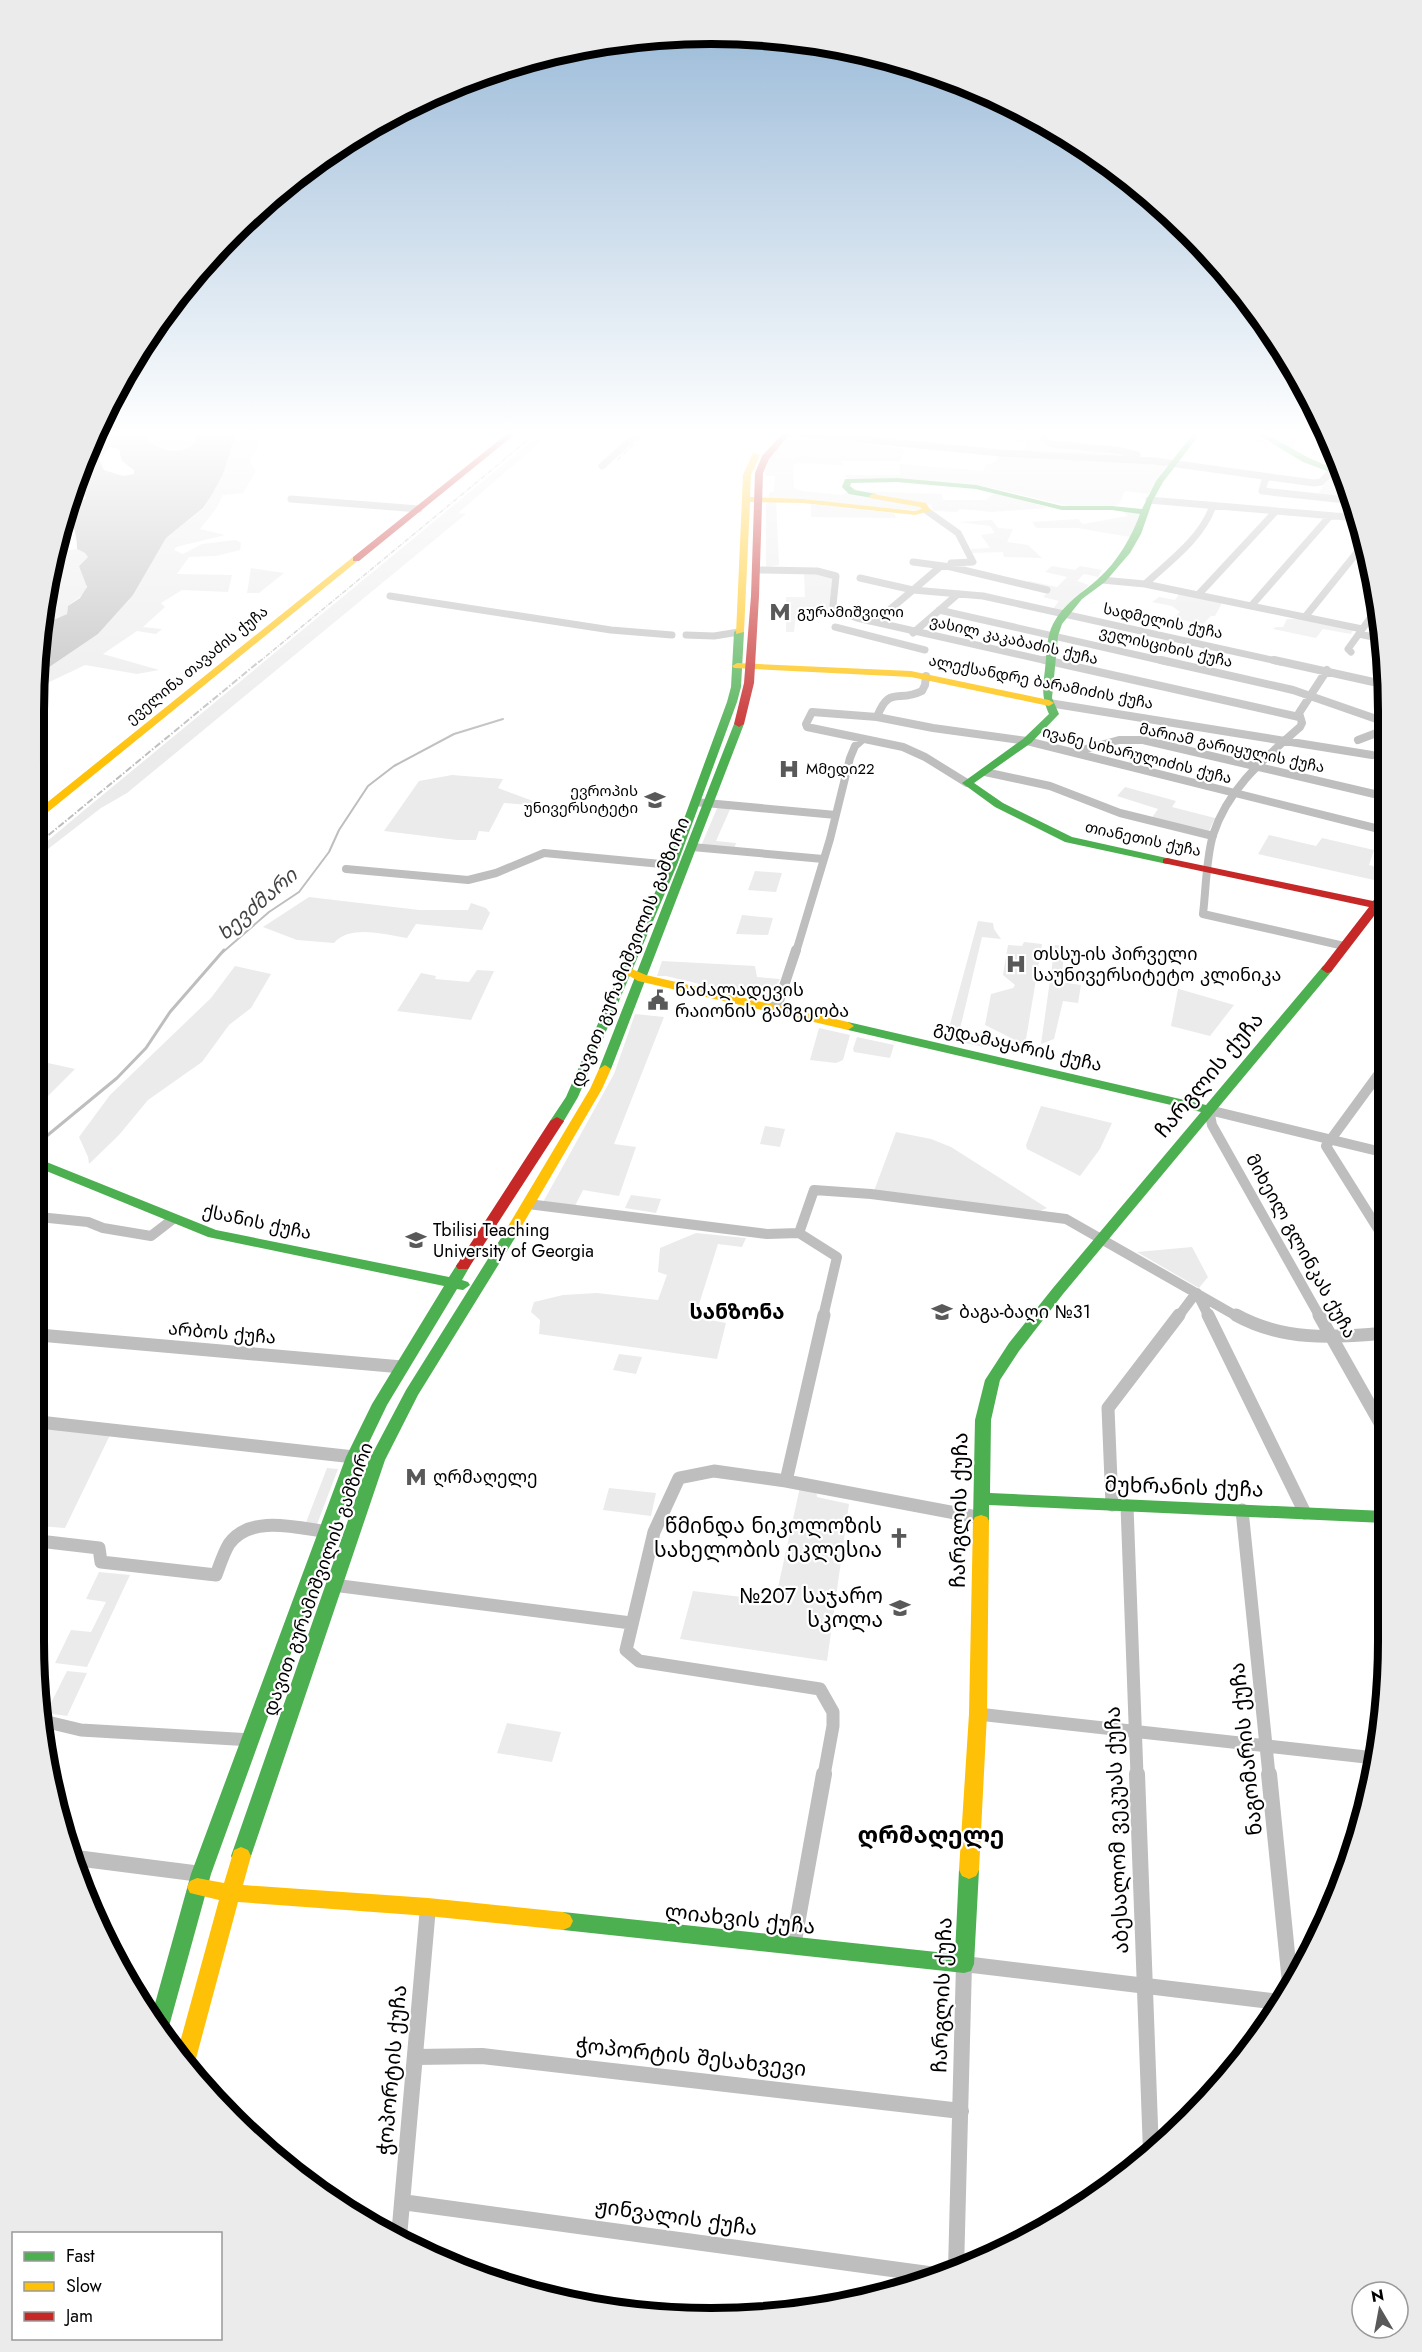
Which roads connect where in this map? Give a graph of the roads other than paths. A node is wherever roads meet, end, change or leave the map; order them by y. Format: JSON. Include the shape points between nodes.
{"nodes":[{"id":1,"x":381,"y":540,"type":"edge"},
{"id":2,"x":747,"y":540,"type":"edge"},
{"id":3,"x":754,"y":540,"type":"edge"},
{"id":4,"x":962,"y":540,"type":"edge"},
{"id":5,"x":1134,"y":540,"type":"edge"},
{"id":6,"x":1189,"y":540,"type":"edge"},
{"id":7,"x":1249,"y":540,"type":"edge"},
{"id":8,"x":1309,"y":540,"type":"edge"},
{"id":9,"x":1359,"y":550,"type":"edge"},
{"id":10,"x":914,"y":562,"type":"dead end"},
{"id":11,"x":942,"y":566,"type":"junction"},
{"id":12,"x":757,"y":570,"type":"junction"},
{"id":13,"x":860,"y":578,"type":"dead end"},
{"id":14,"x":1102,"y":580,"type":"junction"},
{"id":15,"x":1145,"y":584,"type":"junction"},
{"id":16,"x":913,"y":590,"type":"junction"},
{"id":17,"x":1047,"y":590,"type":"dead end"},
{"id":18,"x":958,"y":594,"type":"junction"},
{"id":19,"x":1198,"y":595,"type":"junction"},
{"id":20,"x":390,"y":596,"type":"dead end"},
{"id":21,"x":1251,"y":606,"type":"junction"},
{"id":22,"x":939,"y":610,"type":"junction"},
{"id":23,"x":1064,"y":613,"type":"junction"},
{"id":24,"x":1372,"y":616,"type":"edge"},
{"id":25,"x":1305,"y":617,"type":"junction"},
{"id":26,"x":870,"y":621,"type":"junction"},
{"id":27,"x":835,"y":627,"type":"dead end"},
{"id":28,"x":915,"y":631,"type":"junction"},
{"id":29,"x":1360,"y":631,"type":"junction"},
{"id":30,"x":739,"y":632,"type":"junction"},
{"id":31,"x":672,"y":635,"type":"dead end"},
{"id":32,"x":686,"y":635,"type":"dead end"},
{"id":33,"x":1053,"y":636,"type":"junction"},
{"id":34,"x":1374,"y":636,"type":"edge"},
{"id":35,"x":902,"y":643,"type":"junction"},
{"id":36,"x":926,"y":650,"type":"dead end"},
{"id":37,"x":1351,"y":652,"type":"dead end"},
{"id":38,"x":1052,"y":661,"type":"junction"},
{"id":39,"x":744,"y":667,"type":"junction"},
{"id":40,"x":1327,"y":670,"type":"junction"},
{"id":41,"x":926,"y":676,"type":"junction"},
{"id":42,"x":1377,"y":682,"type":"edge"},
{"id":43,"x":1309,"y":695,"type":"junction"},
{"id":44,"x":1049,"y":704,"type":"junction"},
{"id":45,"x":877,"y":717,"type":"junction"},
{"id":46,"x":1299,"y":717,"type":"junction"},
{"id":47,"x":1378,"y":717,"type":"edge"},
{"id":48,"x":807,"y":727,"type":"joint"},
{"id":49,"x":1378,"y":732,"type":"edge"},
{"id":50,"x":863,"y":739,"type":"junction"},
{"id":51,"x":1358,"y":740,"type":"dead end"},
{"id":52,"x":1027,"y":741,"type":"junction"},
{"id":53,"x":1281,"y":741,"type":"junction"},
{"id":54,"x":1072,"y":753,"type":"junction"},
{"id":55,"x":1372,"y":755,"type":"dead end"},
{"id":56,"x":1256,"y":765,"type":"junction"},
{"id":57,"x":985,"y":772,"type":"junction"},
{"id":58,"x":967,"y":783,"type":"junction"},
{"id":59,"x":1234,"y":793,"type":"junction"},
{"id":60,"x":1378,"y":795,"type":"edge"},
{"id":61,"x":695,"y":802,"type":"junction"},
{"id":62,"x":710,"y":803,"type":"junction"},
{"id":63,"x":44,"y":810,"type":"edge"},
{"id":64,"x":836,"y":815,"type":"junction"},
{"id":65,"x":1378,"y":829,"type":"edge"},
{"id":66,"x":1213,"y":836,"type":"junction"},
{"id":67,"x":692,"y":848,"type":"junction"},
{"id":68,"x":823,"y":859,"type":"junction"},
{"id":69,"x":672,"y":865,"type":"junction"},
{"id":70,"x":346,"y":868,"type":"dead end"},
{"id":71,"x":1209,"y":869,"type":"junction"},
{"id":72,"x":1378,"y":906,"type":"edge"},
{"id":73,"x":1378,"y":910,"type":"edge"},
{"id":74,"x":1344,"y":946,"type":"junction"},
{"id":75,"x":625,"y":975,"type":"junction"},
{"id":76,"x":642,"y":978,"type":"junction"},
{"id":77,"x":772,"y":1008,"type":"junction"},
{"id":78,"x":1378,"y":1075,"type":"edge"},
{"id":79,"x":1209,"y":1110,"type":"junction"},
{"id":80,"x":1329,"y":1140,"type":"junction"},
{"id":81,"x":1378,"y":1151,"type":"edge"},
{"id":82,"x":44,"y":1165,"type":"edge"},
{"id":83,"x":528,"y":1204,"type":"junction"},
{"id":84,"x":44,"y":1218,"type":"edge"},
{"id":85,"x":173,"y":1219,"type":"junction"},
{"id":86,"x":1378,"y":1229,"type":"edge"},
{"id":87,"x":799,"y":1233,"type":"junction"},
{"id":88,"x":1102,"y":1238,"type":"junction"},
{"id":89,"x":452,"y":1282,"type":"junction"},
{"id":90,"x":476,"y":1288,"type":"junction"},
{"id":91,"x":1196,"y":1293,"type":"junction"},
{"id":92,"x":1378,"y":1334,"type":"edge"},
{"id":93,"x":44,"y":1335,"type":"edge"},
{"id":94,"x":1333,"y":1338,"type":"junction"},
{"id":95,"x":402,"y":1367,"type":"junction"},
{"id":96,"x":1378,"y":1419,"type":"edge"},
{"id":97,"x":44,"y":1423,"type":"edge"},
{"id":98,"x":383,"y":1448,"type":"junction"},
{"id":99,"x":354,"y":1458,"type":"junction"},
{"id":100,"x":372,"y":1474,"type":"junction"},
{"id":101,"x":786,"y":1481,"type":"junction"},
{"id":102,"x":982,"y":1499,"type":"junction"},
{"id":103,"x":1112,"y":1505,"type":"junction"},
{"id":104,"x":1127,"y":1506,"type":"junction"},
{"id":105,"x":1242,"y":1510,"type":"junction"},
{"id":106,"x":1305,"y":1513,"type":"junction"},
{"id":107,"x":1378,"y":1517,"type":"edge"},
{"id":108,"x":982,"y":1518,"type":"junction"},
{"id":109,"x":328,"y":1532,"type":"junction"},
{"id":110,"x":44,"y":1543,"type":"edge"},
{"id":111,"x":333,"y":1586,"type":"junction"},
{"id":112,"x":631,"y":1623,"type":"junction"},
{"id":113,"x":978,"y":1714,"type":"junction"},
{"id":114,"x":48,"y":1722,"type":"edge"},
{"id":115,"x":1135,"y":1732,"type":"junction"},
{"id":116,"x":252,"y":1740,"type":"junction"},
{"id":117,"x":1267,"y":1746,"type":"junction"},
{"id":118,"x":1368,"y":1757,"type":"edge"},
{"id":119,"x":80,"y":1859,"type":"edge"},
{"id":120,"x":199,"y":1881,"type":"junction"},
{"id":121,"x":231,"y":1893,"type":"junction"},
{"id":122,"x":428,"y":1907,"type":"junction"},
{"id":123,"x":793,"y":1946,"type":"junction"},
{"id":124,"x":964,"y":1964,"type":"junction"},
{"id":125,"x":1289,"y":1975,"type":"edge"},
{"id":126,"x":1145,"y":1986,"type":"junction"},
{"id":127,"x":1273,"y":2001,"type":"edge"},
{"id":128,"x":161,"y":2019,"type":"edge"},
{"id":129,"x":187,"y":2054,"type":"edge"},
{"id":130,"x":416,"y":2057,"type":"junction"},
{"id":131,"x":962,"y":2111,"type":"junction"},
{"id":132,"x":1151,"y":2143,"type":"edge"},
{"id":133,"x":402,"y":2202,"type":"junction"},
{"id":134,"x":400,"y":2231,"type":"edge"},
{"id":135,"x":956,"y":2262,"type":"edge"},
{"id":136,"x":924,"y":2273,"type":"edge"}],
"edges":[{"from":1,"to":63,"type":"main road","name":"ეველინა თავაძის ქუჩა"},
{"from":2,"to":30,"type":"main road","name":"დავით გურამიშვილის გამზირი"},
{"from":3,"to":12,"type":"main road","name":"დავით გურამიშვილის გამზირი"},
{"from":4,"to":11,"type":"street","via":[[973,562]]},
{"from":5,"to":14,"type":"main road"},
{"from":6,"to":15,"type":"street"},
{"from":7,"to":19,"type":"street"},
{"from":8,"to":21,"type":"street"},
{"from":9,"to":25,"type":"street"},
{"from":10,"to":11,"type":"street"},
{"from":11,"to":16,"type":"street"},
{"from":11,"to":17,"type":"street"},
{"from":12,"to":26,"type":"street","name":"ვასილ კაკაბაძის ქუჩა","via":[[836,576],[834,608]]},
{"from":12,"to":39,"type":"main road","name":"დავით გურამიშვილის გამზირი"},
{"from":13,"to":16,"type":"street","name":"სადმელის ქუჩა"},
{"from":14,"to":15,"type":"street"},
{"from":14,"to":23,"type":"main road"},
{"from":15,"to":19,"type":"street"},
{"from":16,"to":18,"type":"street","name":"სადმელის ქუჩა"},
{"from":16,"to":26,"type":"street"},
{"from":18,"to":22,"type":"street"},
{"from":18,"to":23,"type":"street","name":"სადმელის ქუჩა"},
{"from":19,"to":21,"type":"street"},
{"from":20,"to":31,"type":"street","via":[[611,630]]},
{"from":21,"to":25,"type":"street"},
{"from":22,"to":28,"type":"street"},
{"from":22,"to":33,"type":"street","name":"ველისციხის ქუჩა"},
{"from":23,"to":33,"type":"main road"},
{"from":23,"to":40,"type":"street","name":"სადმელის ქუჩა"},
{"from":24,"to":29,"type":"street"},
{"from":25,"to":29,"type":"street"},
{"from":26,"to":28,"type":"street","name":"ვასილ კაკაბაძის ქუჩა"},
{"from":27,"to":35,"type":"street"},
{"from":28,"to":35,"type":"street"},
{"from":28,"to":38,"type":"street","name":"ვასილ კაკაბაძის ქუჩა"},
{"from":29,"to":34,"type":"street"},
{"from":29,"to":37,"type":"street","via":[[1348,649]]},
{"from":30,"to":32,"type":"street"},
{"from":30,"to":39,"type":"main road","name":"დავით გურამიშვილის გამზირი"},
{"from":33,"to":38,"type":"main road"},
{"from":33,"to":43,"type":"street","name":"ველისციხის ქუჩა"},
{"from":35,"to":36,"type":"street"},
{"from":38,"to":44,"type":"main road"},
{"from":38,"to":46,"type":"street","name":"ვასილ კაკაბაძის ქუჩა"},
{"from":39,"to":41,"type":"main road","name":"ალექსანდრე ბარამიძის ქუჩა"},
{"from":39,"to":61,"type":"main road","name":"დავით გურამიშვილის გამზირი"},
{"from":39,"to":62,"type":"main road","name":"დავით გურამიშვილის გამზირი","via":[[743,713]]},
{"from":40,"to":42,"type":"street","name":"სადმელის ქუჩა"},
{"from":40,"to":43,"type":"street"},
{"from":41,"to":44,"type":"main road","name":"ალექსანდრე ბარამიძის ქუჩა"},
{"from":41,"to":45,"type":"street","via":[[926,685],[918,694],[888,698],[882,702]]},
{"from":43,"to":46,"type":"street"},
{"from":43,"to":47,"type":"street","name":"ველისციხის ქუჩა"},
{"from":44,"to":52,"type":"main road","via":[[1054,714]]},
{"from":44,"to":53,"type":"street","name":"ალექსანდრე ბარამიძის ქუჩა"},
{"from":45,"to":48,"type":"street","name":"ივანე სიხარულიძის ქუჩა","via":[[812,712]]},
{"from":45,"to":52,"type":"street","name":"ივანე სიხარულიძის ქუჩა"},
{"from":46,"to":53,"type":"street","via":[[1300,727]]},
{"from":48,"to":50,"type":"street","name":"თიანეთის ქუჩა"},
{"from":49,"to":51,"type":"street"},
{"from":50,"to":58,"type":"street","name":"თიანეთის ქუჩა","via":[[914,751]]},
{"from":50,"to":64,"type":"street","via":[[854,746]]},
{"from":52,"to":54,"type":"street","name":"ივანე სიხარულიძის ქუჩა"},
{"from":52,"to":57,"type":"main road"},
{"from":53,"to":55,"type":"street","name":"ალექსანდრე ბარამიძის ქუჩა"},
{"from":53,"to":56,"type":"street"},
{"from":54,"to":56,"type":"street","name":"მარიამ გარიყულის ქუჩა","via":[[1119,740],[1143,740]]},
{"from":54,"to":59,"type":"street","name":"ივანე სიხარულიძის ქუჩა"},
{"from":56,"to":59,"type":"street"},
{"from":56,"to":60,"type":"street","name":"მარიამ გარიყულის ქუჩა"},
{"from":57,"to":58,"type":"main road"},
{"from":57,"to":66,"type":"street","via":[[1065,790],[1120,813]]},
{"from":58,"to":71,"type":"main road","name":"თიანეთის ქუჩა","via":[[999,805],[1069,840]]},
{"from":59,"to":65,"type":"street","name":"ივანე სიხარულიძის ქუჩა"},
{"from":59,"to":66,"type":"street"},
{"from":61,"to":62,"type":"street"},
{"from":61,"to":69,"type":"main road","name":"დავით გურამიშვილის გამზირი"},
{"from":62,"to":64,"type":"street"},
{"from":62,"to":67,"type":"main road","name":"დავით გურამიშვილის გამზირი"},
{"from":64,"to":68,"type":"street"},
{"from":66,"to":71,"type":"street"},
{"from":67,"to":68,"type":"street"},
{"from":67,"to":76,"type":"main road","name":"დავით გურამიშვილის გამზირი"},
{"from":68,"to":77,"type":"street","via":[[778,1004]]},
{"from":69,"to":70,"type":"street","via":[[544,854],[468,880]]},
{"from":69,"to":75,"type":"main road","name":"დავით გურამიშვილის გამზირი"},
{"from":71,"to":72,"type":"main road","name":"თიანეთის ქუჩა"},
{"from":71,"to":74,"type":"street","via":[[1203,914]]},
{"from":73,"to":74,"type":"main road","name":"ჩარგლის ქუჩა"},
{"from":74,"to":79,"type":"main road","name":"ჩარგლის ქუჩა"},
{"from":75,"to":76,"type":"main road","name":"გუდამაყარის ქუჩა"},
{"from":75,"to":89,"type":"main road","name":"დავით გურამიშვილის გამზირი","via":[[569,1104]]},
{"from":76,"to":77,"type":"main road","name":"გუდამაყარის ქუჩა"},
{"from":76,"to":83,"type":"main road","name":"დავით გურამიშვილის გამზირი","via":[[596,1089]]},
{"from":77,"to":79,"type":"main road","name":"გუდამაყარის ქუჩა"},
{"from":78,"to":80,"type":"street"},
{"from":79,"to":80,"type":"street","name":"გუდამაყარის ქუჩა"},
{"from":79,"to":88,"type":"main road","name":"ჩარგლის ქუჩა"},
{"from":79,"to":94,"type":"street","name":"მიხეილ გლინკას ქუჩა","via":[[1212,1125]]},
{"from":80,"to":81,"type":"street","name":"გუდამაყარის ქუჩა"},
{"from":80,"to":86,"type":"street","via":[[1326,1146]]},
{"from":82,"to":85,"type":"main road","name":"ქსანის ქუჩა"},
{"from":83,"to":87,"type":"street","via":[[768,1234]]},
{"from":83,"to":90,"type":"main road","name":"დავით გურამიშვილის გამზირი"},
{"from":84,"to":85,"type":"street","via":[[88,1222],[151,1236]]},
{"from":85,"to":89,"type":"main road","name":"ქსანის ქუჩა","via":[[213,1234]]},
{"from":87,"to":88,"type":"street","via":[[814,1190],[1066,1219]]},
{"from":87,"to":101,"type":"street","via":[[837,1257]]},
{"from":88,"to":91,"type":"street"},
{"from":88,"to":102,"type":"main road","name":"ჩარგლის ქუჩა","via":[[1021,1338],[993,1380],[983,1420]]},
{"from":89,"to":90,"type":"main road","name":"ქსანის ქუჩა"},
{"from":89,"to":95,"type":"main road","name":"დავით გურამიშვილის გამზირი"},
{"from":90,"to":98,"type":"main road","name":"დავით გურამიშვილის გამზირი"},
{"from":91,"to":94,"type":"street","via":[[1239,1317],[1273,1329]]},
{"from":91,"to":103,"type":"street","via":[[1108,1408]]},
{"from":91,"to":106,"type":"street"},
{"from":92,"to":94,"type":"street"},
{"from":93,"to":95,"type":"street","name":"არბოს ქუჩა"},
{"from":94,"to":96,"type":"street","name":"მიხეილ გლინკას ქუჩა"},
{"from":95,"to":99,"type":"main road","name":"დავით გურამიშვილის გამზირი"},
{"from":97,"to":99,"type":"street"},
{"from":98,"to":99,"type":"main road"},
{"from":98,"to":100,"type":"main road","name":"დავით გურამიშვილის გამზირი"},
{"from":99,"to":100,"type":"main road"},
{"from":99,"to":109,"type":"main road","name":"დავით გურამიშვილის გამზირი"},
{"from":100,"to":111,"type":"main road","name":"დავით გურამიშვილის გამზირი"},
{"from":101,"to":108,"type":"street"},
{"from":101,"to":112,"type":"street","via":[[714,1471],[679,1478],[654,1532]]},
{"from":102,"to":103,"type":"main road","name":"მუხრანის ქუჩა"},
{"from":102,"to":108,"type":"main road","name":"ჩარგლის ქუჩა"},
{"from":103,"to":104,"type":"main road","name":"მუხრანის ქუჩა"},
{"from":104,"to":105,"type":"main road","name":"მუხრანის ქუჩა"},
{"from":104,"to":115,"type":"street","name":"აბესალომ ვეკუას ქუჩა"},
{"from":105,"to":106,"type":"main road","name":"მუხრანის ქუჩა"},
{"from":105,"to":117,"type":"street","name":"ნაგომარის ქუჩა"},
{"from":106,"to":107,"type":"main road","name":"მუხრანის ქუჩა"},
{"from":108,"to":113,"type":"main road","name":"ჩარგლის ქუჩა"},
{"from":109,"to":110,"type":"street","via":[[262,1526],[243,1532],[232,1541],[216,1575],[101,1562],[99,1548]]},
{"from":109,"to":116,"type":"main road","name":"დავით გურამიშვილის გამზირი"},
{"from":111,"to":112,"type":"street"},
{"from":111,"to":121,"type":"main road","name":"დავით გურამიშვილის გამზირი"},
{"from":112,"to":123,"type":"street","via":[[626,1650],[639,1661],[820,1689],[833,1712]]},
{"from":113,"to":115,"type":"street"},
{"from":113,"to":124,"type":"main road","name":"ჩარგლის ქუჩა"},
{"from":114,"to":116,"type":"street","via":[[81,1730]]},
{"from":115,"to":117,"type":"street"},
{"from":115,"to":126,"type":"street","name":"აბესალომ ვეკუას ქუჩა"},
{"from":116,"to":120,"type":"main road","name":"დავით გურამიშვილის გამზირი"},
{"from":117,"to":118,"type":"street"},
{"from":117,"to":125,"type":"street","name":"ნაგომარის ქუჩა"},
{"from":119,"to":120,"type":"street"},
{"from":120,"to":121,"type":"main road","name":"ლიახვის ქუჩა"},
{"from":120,"to":128,"type":"main road","name":"დავით გურამიშვილის გამზირი"},
{"from":121,"to":122,"type":"main road","name":"ლიახვის ქუჩა"},
{"from":121,"to":129,"type":"main road","name":"დავით გურამიშვილის გამზირი"},
{"from":122,"to":123,"type":"main road","name":"ლიახვის ქუჩა"},
{"from":122,"to":130,"type":"street","name":"ჭოპორტის ქუჩა"},
{"from":123,"to":124,"type":"main road","name":"ლიახვის ქუჩა"},
{"from":124,"to":126,"type":"street","name":"ლიახვის ქუჩა"},
{"from":124,"to":131,"type":"street","name":"ჩარგლის ქუჩა"},
{"from":126,"to":127,"type":"street","name":"ლიახვის ქუჩა"},
{"from":126,"to":132,"type":"street","name":"აბესალომ ვეკუას ქუჩა"},
{"from":130,"to":131,"type":"street","name":"ჭოპორტის შესახვევი","via":[[482,2056]]},
{"from":130,"to":133,"type":"street","name":"ჭოპორტის ქუჩა"},
{"from":131,"to":135,"type":"street","name":"ჩარგლის ქუჩა"},
{"from":133,"to":134,"type":"street","name":"ჭოპორტის ქუჩა"},
{"from":133,"to":136,"type":"street","name":"ჟინვალის ქუჩა"}]}
